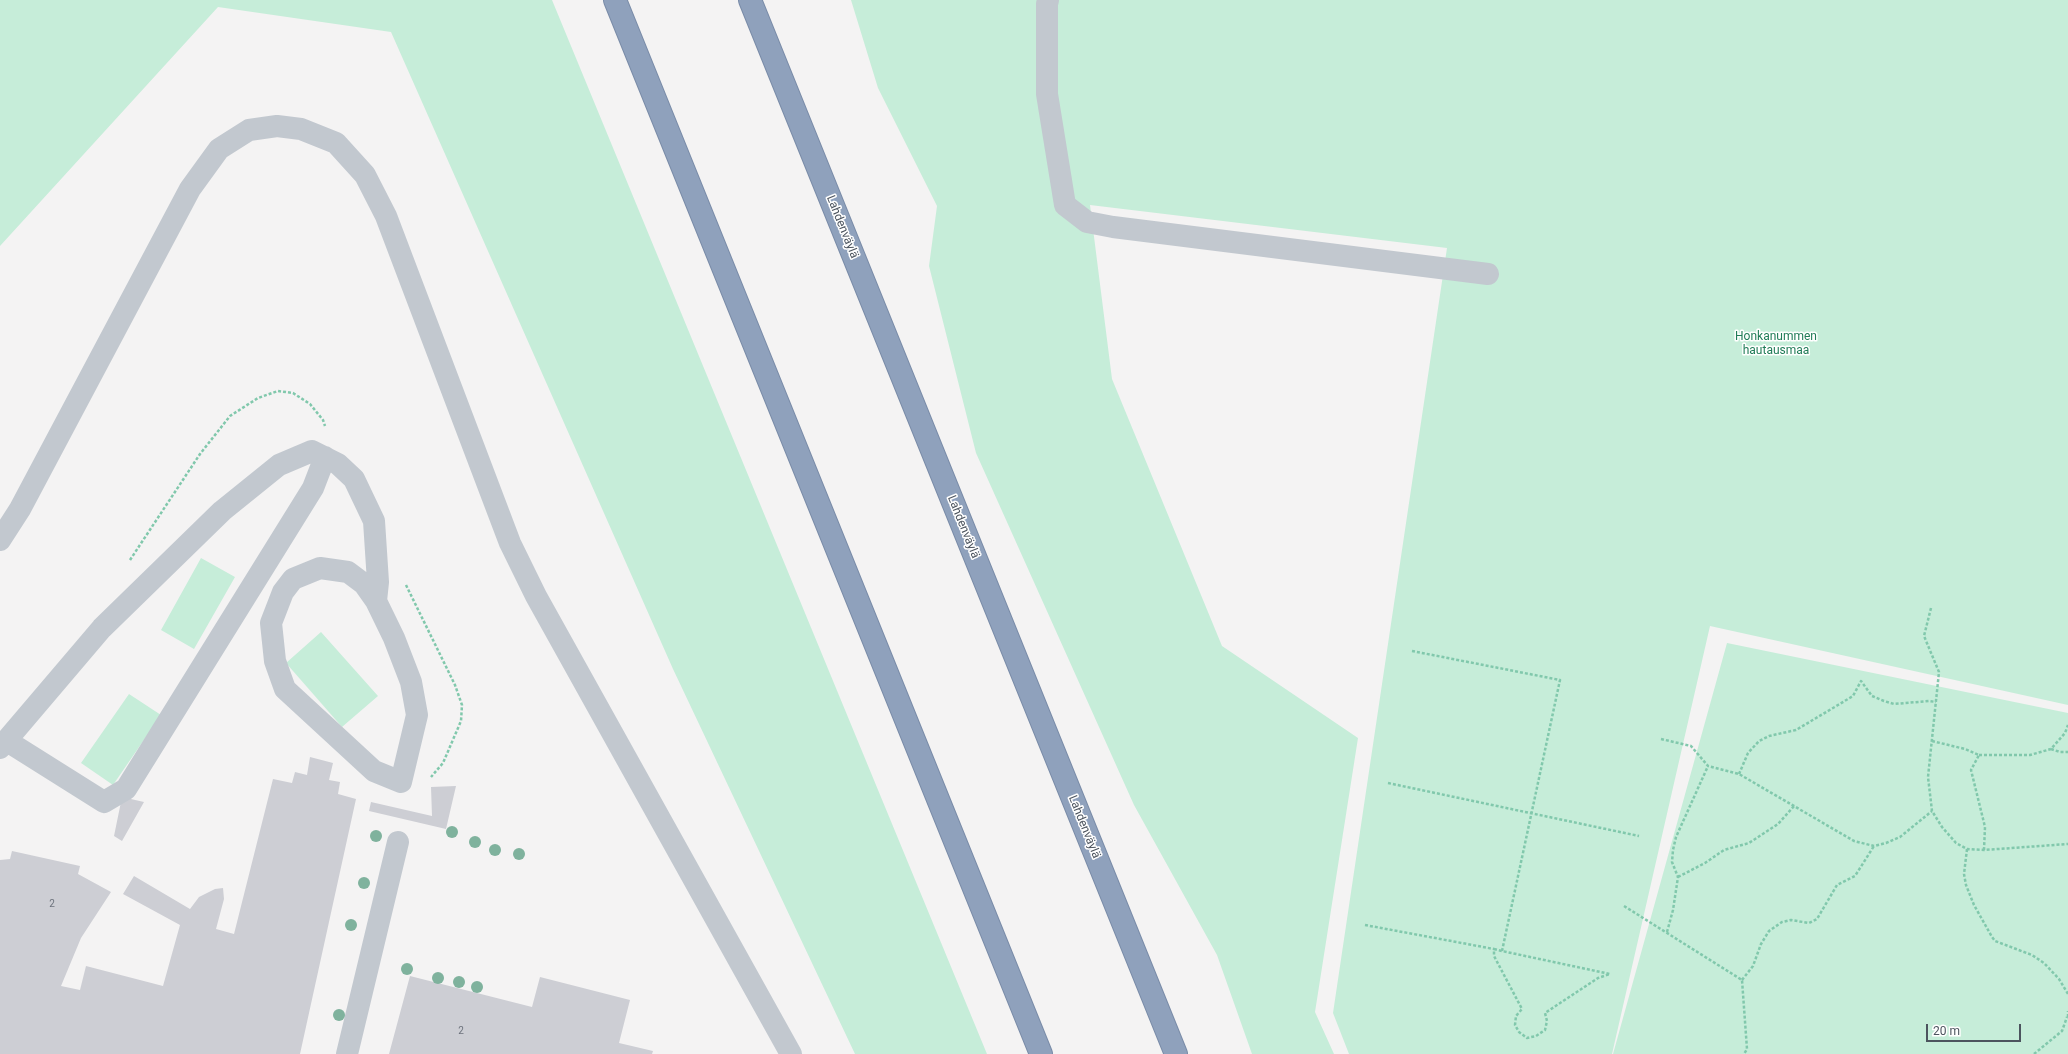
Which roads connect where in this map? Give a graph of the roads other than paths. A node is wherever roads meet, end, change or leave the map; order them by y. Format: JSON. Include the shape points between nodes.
{"nodes":[{"id":1,"x":615,"y":0,"type":"edge"},
{"id":2,"x":750,"y":0,"type":"edge"},
{"id":3,"x":1048,"y":0,"type":"edge"},
{"id":4,"x":1488,"y":274,"type":"dead end"},
{"id":5,"x":325,"y":457,"type":"junction"},
{"id":6,"x":0,"y":540,"type":"edge"},
{"id":7,"x":376,"y":600,"type":"junction"},
{"id":8,"x":4,"y":744,"type":"edge"},
{"id":9,"x":398,"y":842,"type":"dead end"},
{"id":10,"x":348,"y":1054,"type":"edge"},
{"id":11,"x":791,"y":1054,"type":"edge"},
{"id":12,"x":1041,"y":1054,"type":"edge"},
{"id":13,"x":1176,"y":1054,"type":"edge"}],
"edges":[{"from":1,"to":12,"type":"highway"},
{"from":2,"to":13,"type":"highway","name":"Lahdenväylä"},
{"from":3,"to":4,"type":"lane","via":[[1047,94],[1065,205],[1087,222]]},
{"from":5,"to":7,"type":"lane","via":[[338,464],[354,479],[374,520],[378,582]]},
{"from":5,"to":8,"type":"lane","via":[[312,450],[279,465],[222,512],[102,628]]},
{"from":5,"to":8,"type":"lane","via":[[313,488],[126,789],[104,802]]},
{"from":6,"to":11,"type":"lane","via":[[34,482],[190,189],[219,149],[249,130],[277,126],[301,129],[336,143],[365,175],[386,216],[510,543],[533,589]]},
{"from":7,"to":7,"type":"lane","via":[[411,682],[417,715],[400,782],[374,771],[285,689],[275,660],[271,623],[283,592],[293,579],[320,568],[348,572],[364,584]]},
{"from":9,"to":10,"type":"lane"}]}
